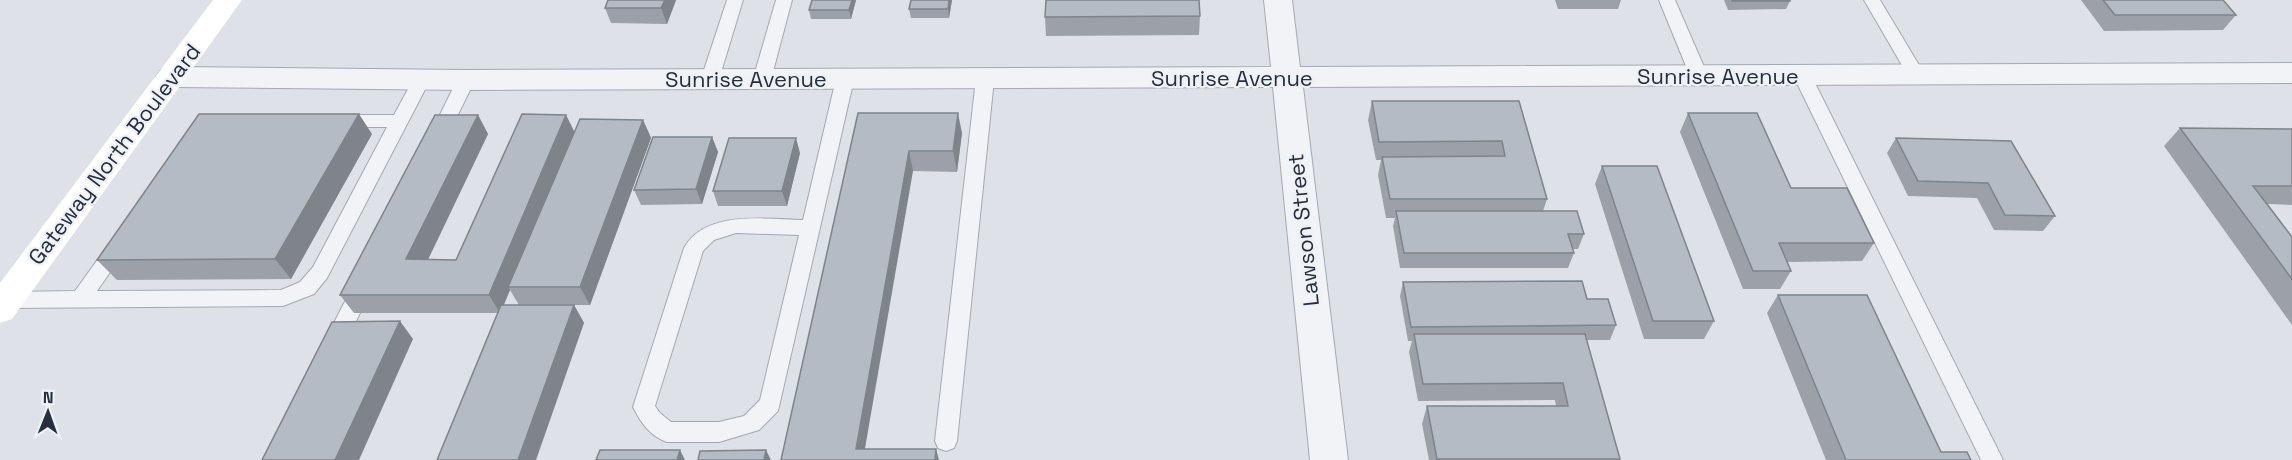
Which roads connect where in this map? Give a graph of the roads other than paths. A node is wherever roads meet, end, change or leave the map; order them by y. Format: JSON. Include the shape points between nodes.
{"nodes":[{"id":1,"x":228,"y":0,"type":"edge"},
{"id":2,"x":735,"y":0,"type":"edge"},
{"id":3,"x":784,"y":0,"type":"edge"},
{"id":4,"x":1278,"y":0,"type":"edge"},
{"id":5,"x":1667,"y":0,"type":"edge"},
{"id":6,"x":1872,"y":0,"type":"edge"},
{"id":7,"x":2292,"y":73,"type":"edge"},
{"id":8,"x":1802,"y":75,"type":"junction"},
{"id":9,"x":1917,"y":75,"type":"junction"},
{"id":10,"x":1699,"y":76,"type":"junction"},
{"id":11,"x":171,"y":77,"type":"junction"},
{"id":12,"x":1286,"y":78,"type":"junction"},
{"id":13,"x":710,"y":79,"type":"junction"},
{"id":14,"x":762,"y":79,"type":"junction"},
{"id":15,"x":845,"y":79,"type":"junction"},
{"id":16,"x":985,"y":79,"type":"junction"},
{"id":17,"x":421,"y":80,"type":"junction"},
{"id":18,"x":466,"y":80,"type":"junction"},
{"id":19,"x":320,"y":121,"type":"edge"},
{"id":20,"x":400,"y":122,"type":"junction"},
{"id":21,"x":429,"y":154,"type":"edge"},
{"id":22,"x":811,"y":228,"type":"junction"},
{"id":23,"x":127,"y":233,"type":"edge"},
{"id":24,"x":371,"y":270,"type":"edge"},
{"id":25,"x":80,"y":300,"type":"junction"},
{"id":26,"x":3,"y":304,"type":"edge"},
{"id":27,"x":323,"y":365,"type":"edge"},
{"id":28,"x":946,"y":441,"type":"dead end"},
{"id":29,"x":1329,"y":460,"type":"edge"},
{"id":30,"x":1992,"y":460,"type":"edge"}],
"edges":[{"from":1,"to":11,"type":"main road","name":"Gateway North Boulevard"},
{"from":2,"to":13,"type":"lane"},
{"from":3,"to":14,"type":"lane"},
{"from":4,"to":12,"type":"street","name":"Lawson Street"},
{"from":5,"to":10,"type":"lane"},
{"from":6,"to":9,"type":"lane"},
{"from":7,"to":9,"type":"street","name":"Sunrise Avenue"},
{"from":8,"to":9,"type":"street","name":"Sunrise Avenue"},
{"from":8,"to":10,"type":"street","name":"Sunrise Avenue"},
{"from":8,"to":30,"type":"lane"},
{"from":10,"to":12,"type":"street","name":"Sunrise Avenue"},
{"from":11,"to":17,"type":"street","name":"Sunrise Avenue"},
{"from":11,"to":26,"type":"main road","name":"Gateway North Boulevard"},
{"from":12,"to":16,"type":"street","name":"Sunrise Avenue"},
{"from":12,"to":29,"type":"street","name":"Lawson Street"},
{"from":13,"to":14,"type":"street","name":"Sunrise Avenue"},
{"from":13,"to":18,"type":"street","name":"Sunrise Avenue"},
{"from":14,"to":15,"type":"street","name":"Sunrise Avenue"},
{"from":15,"to":16,"type":"street","name":"Sunrise Avenue"},
{"from":15,"to":22,"type":"lane"},
{"from":16,"to":28,"type":"lane"},
{"from":17,"to":18,"type":"street","name":"Sunrise Avenue"},
{"from":17,"to":20,"type":"lane"},
{"from":18,"to":21,"type":"lane"},
{"from":19,"to":20,"type":"lane"},
{"from":20,"to":25,"type":"lane","via":[[320,272],[307,288],[283,298]]},
{"from":22,"to":22,"type":"lane","via":[[770,404],[751,423],[719,432],[667,432],[644,407],[694,248],[707,235],[736,226]]},
{"from":23,"to":25,"type":"lane"},
{"from":24,"to":27,"type":"lane"},
{"from":25,"to":26,"type":"lane"}]}
